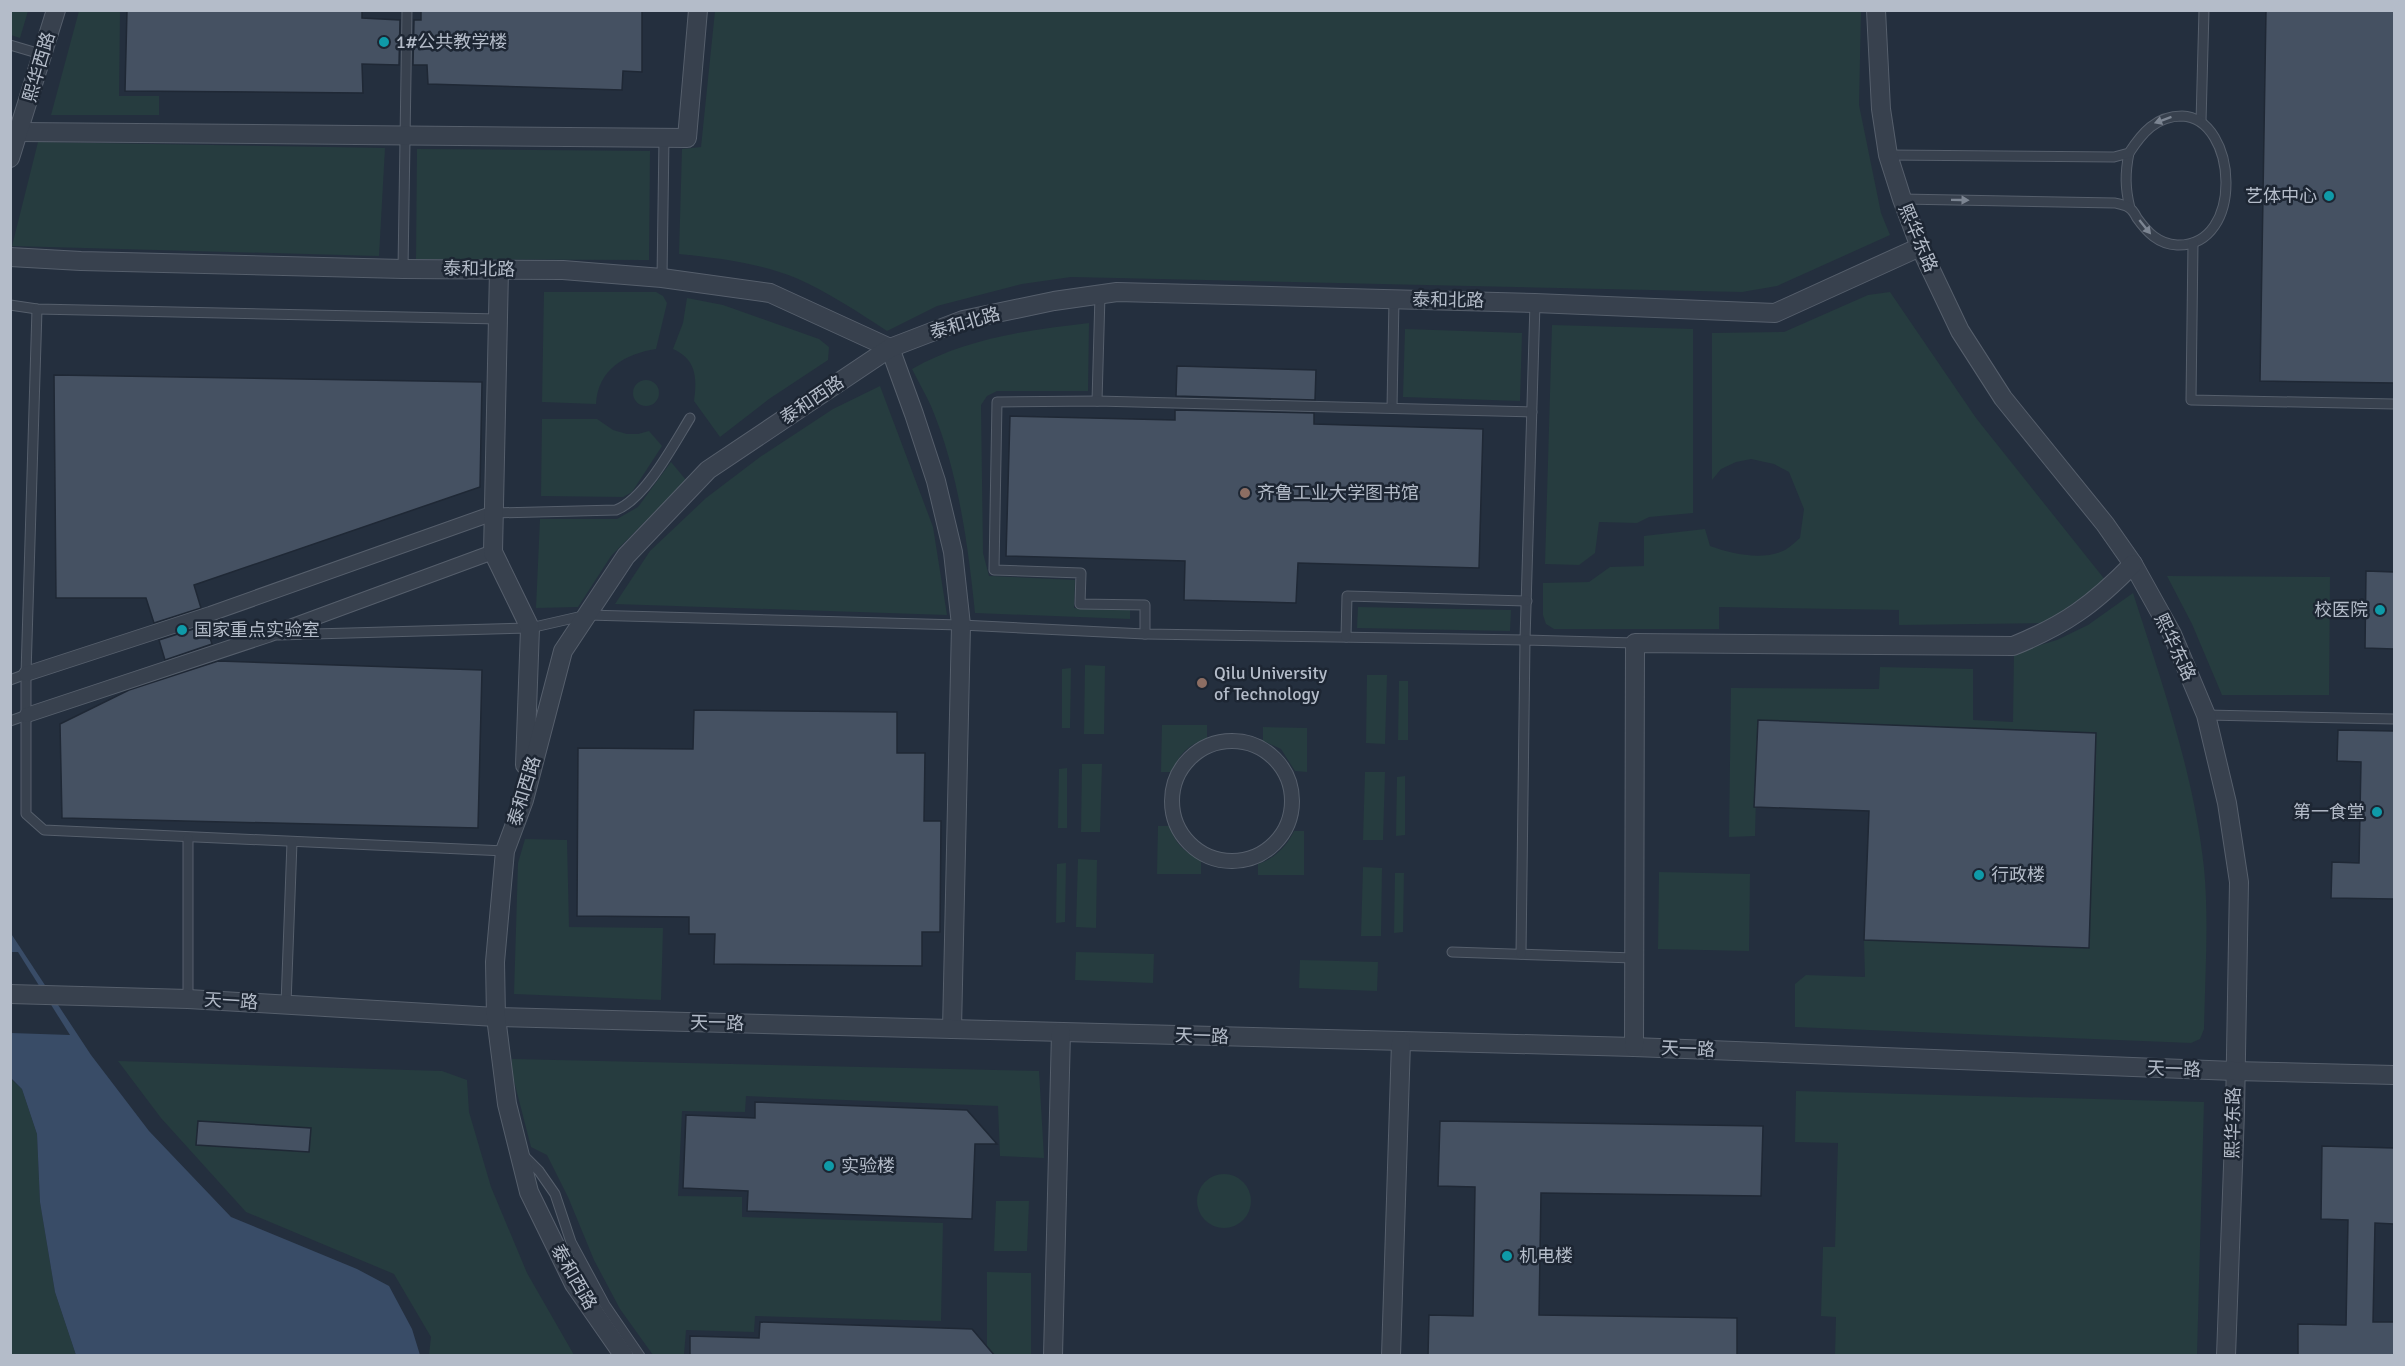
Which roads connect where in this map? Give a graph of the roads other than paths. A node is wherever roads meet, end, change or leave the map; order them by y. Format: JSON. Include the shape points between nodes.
{"nodes":[{"id":1,"x":56,"y":10,"type":"edge"},
{"id":2,"x":407,"y":10,"type":"edge"},
{"id":3,"x":698,"y":10,"type":"edge"},
{"id":4,"x":1876,"y":10,"type":"edge"},
{"id":5,"x":2204,"y":10,"type":"edge"},
{"id":6,"x":10,"y":45,"type":"edge"},
{"id":7,"x":44,"y":55,"type":"junction"},
{"id":8,"x":2201,"y":122,"type":"junction"},
{"id":9,"x":20,"y":132,"type":"junction"},
{"id":10,"x":404,"y":134,"type":"junction"},
{"id":11,"x":664,"y":138,"type":"junction"},
{"id":12,"x":2129,"y":153,"type":"junction"},
{"id":13,"x":1888,"y":155,"type":"junction"},
{"id":14,"x":10,"y":158,"type":"edge"},
{"id":15,"x":1902,"y":199,"type":"junction"},
{"id":16,"x":2130,"y":208,"type":"junction"},
{"id":17,"x":2193,"y":243,"type":"junction"},
{"id":18,"x":1920,"y":247,"type":"junction"},
{"id":19,"x":10,"y":257,"type":"edge"},
{"id":20,"x":403,"y":269,"type":"junction"},
{"id":21,"x":500,"y":270,"type":"junction"},
{"id":22,"x":662,"y":278,"type":"junction"},
{"id":23,"x":1100,"y":295,"type":"junction"},
{"id":24,"x":1394,"y":299,"type":"junction"},
{"id":25,"x":1535,"y":303,"type":"junction"},
{"id":26,"x":10,"y":304,"type":"edge"},
{"id":27,"x":36,"y":309,"type":"junction"},
{"id":28,"x":499,"y":319,"type":"junction"},
{"id":29,"x":890,"y":348,"type":"junction"},
{"id":30,"x":1097,"y":400,"type":"junction"},
{"id":31,"x":2394,"y":404,"type":"edge"},
{"id":32,"x":1392,"y":408,"type":"junction"},
{"id":33,"x":1532,"y":412,"type":"junction"},
{"id":34,"x":690,"y":418,"type":"dead end"},
{"id":35,"x":494,"y":513,"type":"junction"},
{"id":36,"x":493,"y":552,"type":"junction"},
{"id":37,"x":2133,"y":564,"type":"junction"},
{"id":38,"x":1527,"y":601,"type":"junction"},
{"id":39,"x":587,"y":615,"type":"junction"},
{"id":40,"x":962,"y":625,"type":"junction"},
{"id":41,"x":530,"y":628,"type":"junction"},
{"id":42,"x":1145,"y":634,"type":"junction"},
{"id":43,"x":268,"y":635,"type":"junction"},
{"id":44,"x":1346,"y":637,"type":"junction"},
{"id":45,"x":1525,"y":640,"type":"junction"},
{"id":46,"x":1635,"y":643,"type":"junction"},
{"id":47,"x":26,"y":674,"type":"junction"},
{"id":48,"x":10,"y":680,"type":"edge"},
{"id":49,"x":27,"y":715,"type":"junction"},
{"id":50,"x":2206,"y":715,"type":"junction"},
{"id":51,"x":2394,"y":718,"type":"edge"},
{"id":52,"x":10,"y":721,"type":"edge"},
{"id":53,"x":1235,"y":740,"type":"joint"},
{"id":54,"x":524,"y":800,"type":"junction"},
{"id":55,"x":188,"y":838,"type":"junction"},
{"id":56,"x":292,"y":842,"type":"junction"},
{"id":57,"x":505,"y":851,"type":"junction"},
{"id":58,"x":1452,"y":952,"type":"dead end"},
{"id":59,"x":1521,"y":954,"type":"junction"},
{"id":60,"x":1634,"y":958,"type":"junction"},
{"id":61,"x":10,"y":994,"type":"edge"},
{"id":62,"x":188,"y":999,"type":"junction"},
{"id":63,"x":286,"y":1004,"type":"junction"},
{"id":64,"x":496,"y":1017,"type":"junction"},
{"id":65,"x":952,"y":1029,"type":"junction"},
{"id":66,"x":1061,"y":1032,"type":"junction"},
{"id":67,"x":1401,"y":1041,"type":"junction"},
{"id":68,"x":1634,"y":1047,"type":"junction"},
{"id":69,"x":2234,"y":1071,"type":"junction"},
{"id":70,"x":2394,"y":1075,"type":"edge"},
{"id":71,"x":519,"y":1151,"type":"junction"},
{"id":72,"x":624,"y":1356,"type":"edge"},
{"id":73,"x":640,"y":1356,"type":"edge"},
{"id":74,"x":1053,"y":1356,"type":"edge"},
{"id":75,"x":1391,"y":1356,"type":"edge"},
{"id":76,"x":2226,"y":1356,"type":"edge"}],
"edges":[{"from":1,"to":7,"type":"street","name":"熙华西路"},
{"from":2,"to":10,"type":"lane"},
{"from":3,"to":11,"type":"street","via":[[687,138]]},
{"from":4,"to":13,"type":"street","name":"熙华东路","via":[[1881,110]]},
{"from":5,"to":8,"type":"lane"},
{"from":6,"to":7,"type":"lane"},
{"from":7,"to":9,"type":"street","name":"熙华西路"},
{"from":8,"to":12,"type":"lane","one_way":true,"via":[[2172,116],[2156,122]]},
{"from":8,"to":17,"type":"lane","via":[[2219,143],[2225,193],[2218,224],[2209,235]]},
{"from":9,"to":10,"type":"street"},
{"from":9,"to":14,"type":"street","name":"熙华西路"},
{"from":10,"to":11,"type":"street"},
{"from":10,"to":20,"type":"lane"},
{"from":11,"to":22,"type":"lane"},
{"from":12,"to":13,"type":"lane","via":[[2115,157]]},
{"from":12,"to":16,"type":"lane","via":[[2125,189]]},
{"from":13,"to":15,"type":"street","name":"熙华东路"},
{"from":15,"to":16,"type":"lane","one_way":true,"via":[[2115,203]]},
{"from":15,"to":18,"type":"street","name":"熙华东路"},
{"from":16,"to":17,"type":"lane","one_way":true,"via":[[2148,233],[2160,241],[2176,245]]},
{"from":17,"to":31,"type":"lane","via":[[2191,400]]},
{"from":18,"to":25,"type":"street","name":"泰和北路","via":[[1775,313]]},
{"from":18,"to":37,"type":"street","name":"熙华东路","via":[[1960,331],[2003,398]]},
{"from":19,"to":20,"type":"street","name":"泰和北路"},
{"from":20,"to":21,"type":"street","name":"泰和北路"},
{"from":21,"to":22,"type":"street","name":"泰和北路","via":[[563,270]]},
{"from":21,"to":28,"type":"street"},
{"from":22,"to":29,"type":"street","name":"泰和北路","via":[[770,293]]},
{"from":23,"to":24,"type":"street","name":"泰和北路","via":[[1117,292]]},
{"from":23,"to":29,"type":"street","name":"泰和北路","via":[[963,320]]},
{"from":23,"to":30,"type":"lane"},
{"from":24,"to":25,"type":"street","name":"泰和北路"},
{"from":24,"to":32,"type":"lane"},
{"from":25,"to":33,"type":"lane"},
{"from":26,"to":27,"type":"lane"},
{"from":27,"to":28,"type":"lane"},
{"from":27,"to":47,"type":"lane"},
{"from":28,"to":35,"type":"street"},
{"from":29,"to":39,"type":"street","name":"泰和西路","via":[[708,470],[626,556]]},
{"from":29,"to":40,"type":"street","via":[[936,481],[954,552]]},
{"from":30,"to":32,"type":"lane"},
{"from":30,"to":42,"type":"lane","via":[[997,402],[994,570],[1081,573],[1080,604],[1145,605]]},
{"from":32,"to":33,"type":"lane"},
{"from":33,"to":38,"type":"lane"},
{"from":34,"to":35,"type":"lane","via":[[637,496],[623,507]]},
{"from":35,"to":36,"type":"street"},
{"from":35,"to":47,"type":"street","via":[[210,614]]},
{"from":36,"to":41,"type":"street"},
{"from":36,"to":43,"type":"street"},
{"from":37,"to":46,"type":"street","via":[[2078,614],[2013,646]]},
{"from":37,"to":50,"type":"street","name":"熙华东路","via":[[2172,634]]},
{"from":38,"to":44,"type":"lane","via":[[1347,596]]},
{"from":38,"to":45,"type":"lane"},
{"from":39,"to":40,"type":"lane"},
{"from":39,"to":41,"type":"lane"},
{"from":39,"to":54,"type":"street","name":"泰和西路","via":[[562,651]]},
{"from":40,"to":42,"type":"lane"},
{"from":40,"to":65,"type":"street"},
{"from":41,"to":43,"type":"lane"},
{"from":41,"to":54,"type":"street"},
{"from":42,"to":44,"type":"lane"},
{"from":43,"to":49,"type":"street"},
{"from":44,"to":45,"type":"lane"},
{"from":45,"to":46,"type":"lane"},
{"from":45,"to":59,"type":"lane"},
{"from":46,"to":60,"type":"street"},
{"from":47,"to":48,"type":"lane"},
{"from":47,"to":49,"type":"lane"},
{"from":49,"to":52,"type":"lane"},
{"from":49,"to":55,"type":"lane","via":[[26,814],[44,830]]},
{"from":50,"to":51,"type":"lane"},
{"from":50,"to":69,"type":"street","name":"熙华东路","via":[[2228,803],[2239,882]]},
{"from":53,"to":53,"type":"street","via":[[1254,744],[1283,767],[1293,803],[1289,822],[1266,851],[1249,859],[1230,861],[1211,857],[1182,834],[1174,817],[1172,798],[1176,779],[1199,750],[1216,742]]},
{"from":54,"to":57,"type":"street","name":"泰和西路"},
{"from":55,"to":56,"type":"lane"},
{"from":55,"to":62,"type":"lane"},
{"from":56,"to":57,"type":"lane"},
{"from":56,"to":63,"type":"lane"},
{"from":57,"to":64,"type":"street","name":"泰和西路","via":[[495,962]]},
{"from":58,"to":59,"type":"lane"},
{"from":59,"to":60,"type":"lane"},
{"from":60,"to":68,"type":"street"},
{"from":61,"to":62,"type":"street","name":"天一路"},
{"from":62,"to":63,"type":"street","name":"天一路"},
{"from":63,"to":64,"type":"street","name":"天一路"},
{"from":64,"to":65,"type":"street","name":"天一路"},
{"from":64,"to":71,"type":"street","name":"泰和西路","via":[[507,1104]]},
{"from":65,"to":66,"type":"street","name":"天一路"},
{"from":66,"to":67,"type":"street","name":"天一路"},
{"from":66,"to":74,"type":"street"},
{"from":67,"to":68,"type":"street","name":"天一路"},
{"from":67,"to":75,"type":"street"},
{"from":68,"to":69,"type":"street","name":"天一路"},
{"from":69,"to":70,"type":"street","name":"天一路"},
{"from":69,"to":76,"type":"street","name":"熙华东路"},
{"from":71,"to":72,"type":"street","name":"泰和西路","via":[[529,1192],[574,1284]]},
{"from":71,"to":73,"type":"lane","via":[[555,1194],[571,1242],[605,1305]]}]}
